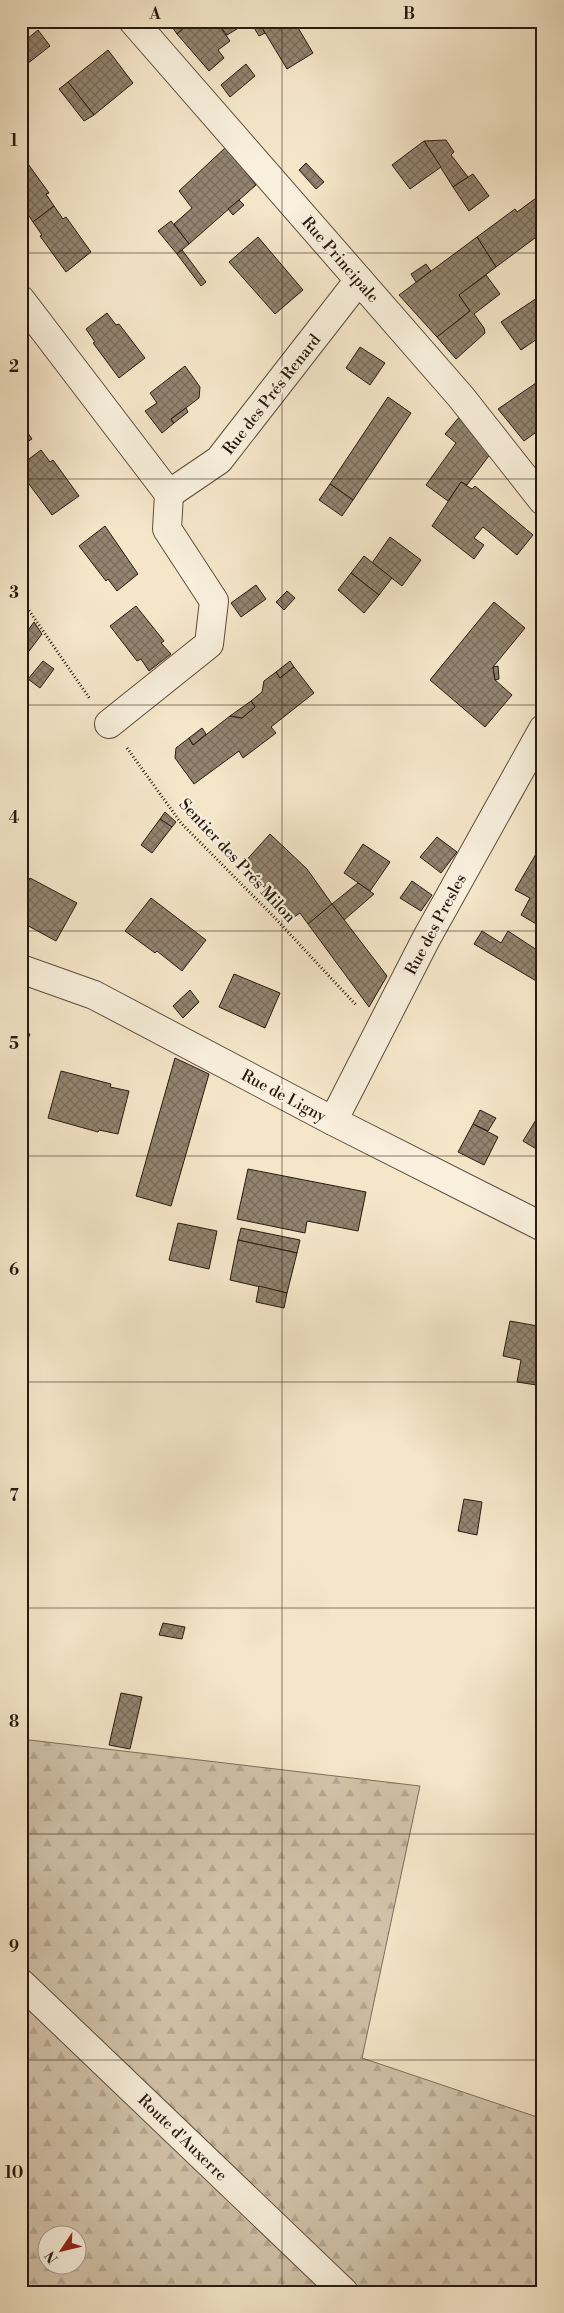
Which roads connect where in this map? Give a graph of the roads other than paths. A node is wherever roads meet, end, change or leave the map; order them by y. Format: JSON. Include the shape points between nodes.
{"nodes":[{"id":1,"x":133,"y":21,"type":"edge"},
{"id":2,"x":359,"y":280,"type":"junction"},
{"id":3,"x":21,"y":300,"type":"edge"},
{"id":4,"x":169,"y":494,"type":"junction"},
{"id":5,"x":543,"y":501,"type":"edge"},
{"id":6,"x":109,"y":724,"type":"road end"},
{"id":7,"x":543,"y":729,"type":"edge"},
{"id":8,"x":21,"y":969,"type":"edge"},
{"id":9,"x":333,"y":1121,"type":"junction"},
{"id":10,"x":543,"y":1228,"type":"edge"},
{"id":11,"x":21,"y":1983,"type":"edge"},
{"id":12,"x":344,"y":2292,"type":"edge"}],
"edges":[{"from":1,"to":2,"type":"street","name":"Rue Principale"},
{"from":2,"to":4,"type":"street","name":"Rue des Prés Renard","via":[[219,460]]},
{"from":2,"to":5,"type":"street","name":"Rue Principale","via":[[461,397]]},
{"from":3,"to":4,"type":"street"},
{"from":4,"to":6,"type":"street","via":[[167,529],[214,600],[209,644]]},
{"from":7,"to":9,"type":"street","name":"Rue des Presles","via":[[426,939]]},
{"from":8,"to":9,"type":"street","name":"Rue de Ligny","via":[[94,995]]},
{"from":9,"to":10,"type":"street","name":"Rue de Ligny"},
{"from":11,"to":12,"type":"street","name":"Route d'Auxerre"}]}
